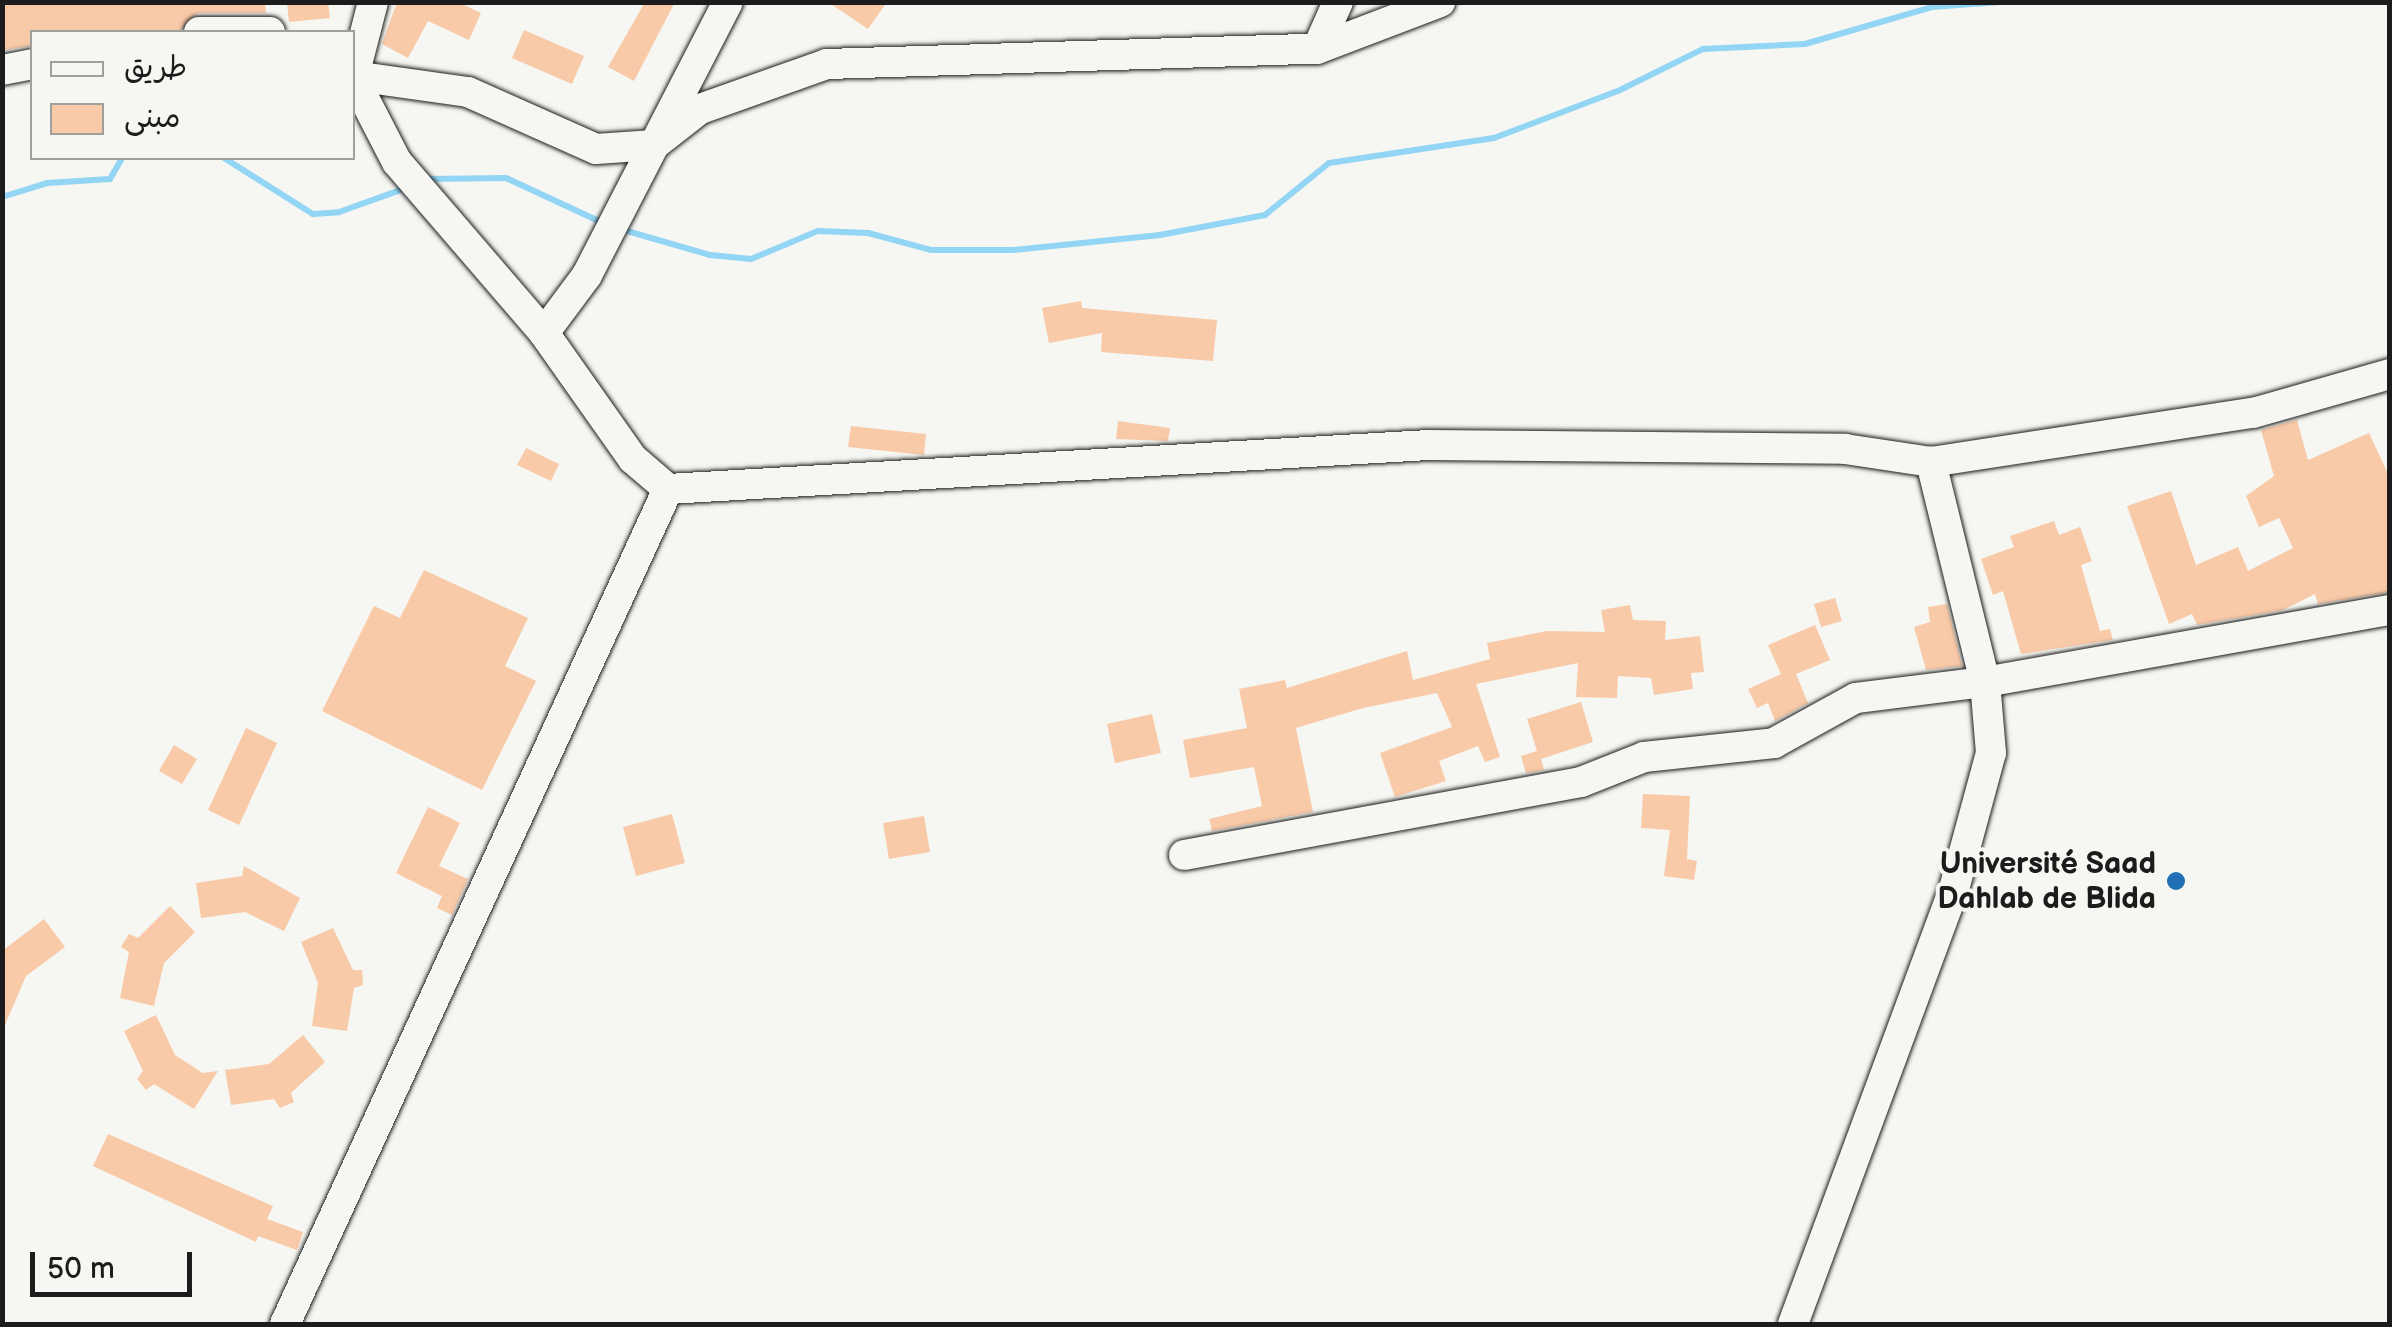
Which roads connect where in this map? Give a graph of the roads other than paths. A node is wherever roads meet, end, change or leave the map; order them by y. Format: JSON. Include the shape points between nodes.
{"nodes":[{"id":1,"x":374,"y":2,"type":"edge"},
{"id":2,"x":728,"y":2,"type":"edge"},
{"id":3,"x":1338,"y":2,"type":"edge"},
{"id":4,"x":1440,"y":2,"type":"edge"},
{"id":5,"x":1317,"y":49,"type":"junction"},
{"id":6,"x":30,"y":64,"type":"edge"},
{"id":7,"x":355,"y":69,"type":"edge"},
{"id":8,"x":2,"y":70,"type":"edge"},
{"id":9,"x":355,"y":76,"type":"edge"},
{"id":10,"x":355,"y":80,"type":"edge"},
{"id":11,"x":654,"y":145,"type":"junction"},
{"id":12,"x":544,"y":333,"type":"junction"},
{"id":13,"x":2390,"y":374,"type":"edge"},
{"id":14,"x":1931,"y":462,"type":"junction"},
{"id":15,"x":668,"y":489,"type":"junction"},
{"id":16,"x":2390,"y":610,"type":"edge"},
{"id":17,"x":1985,"y":682,"type":"junction"},
{"id":18,"x":1184,"y":855,"type":"dead end"},
{"id":19,"x":285,"y":1324,"type":"edge"},
{"id":20,"x":1793,"y":1324,"type":"edge"}],
"edges":[{"from":1,"to":7,"type":"street"},
{"from":2,"to":11,"type":"street"},
{"from":3,"to":5,"type":"street"},
{"from":4,"to":5,"type":"street"},
{"from":5,"to":11,"type":"street","via":[[827,64],[700,109]]},
{"from":6,"to":8,"type":"street"},
{"from":9,"to":11,"type":"street","via":[[468,92],[596,149]]},
{"from":10,"to":12,"type":"street","via":[[397,162]]},
{"from":11,"to":12,"type":"street","via":[[587,275]]},
{"from":12,"to":15,"type":"street","via":[[633,459]]},
{"from":13,"to":14,"type":"street","via":[[2253,413]]},
{"from":14,"to":15,"type":"street","via":[[1845,449],[1428,445]]},
{"from":14,"to":17,"type":"street"},
{"from":15,"to":19,"type":"street"},
{"from":16,"to":17,"type":"street"},
{"from":17,"to":18,"type":"street","via":[[1856,698],[1774,743],[1644,758],[1581,782]]},
{"from":17,"to":20,"type":"street","via":[[1991,753],[1954,889]]}]}
